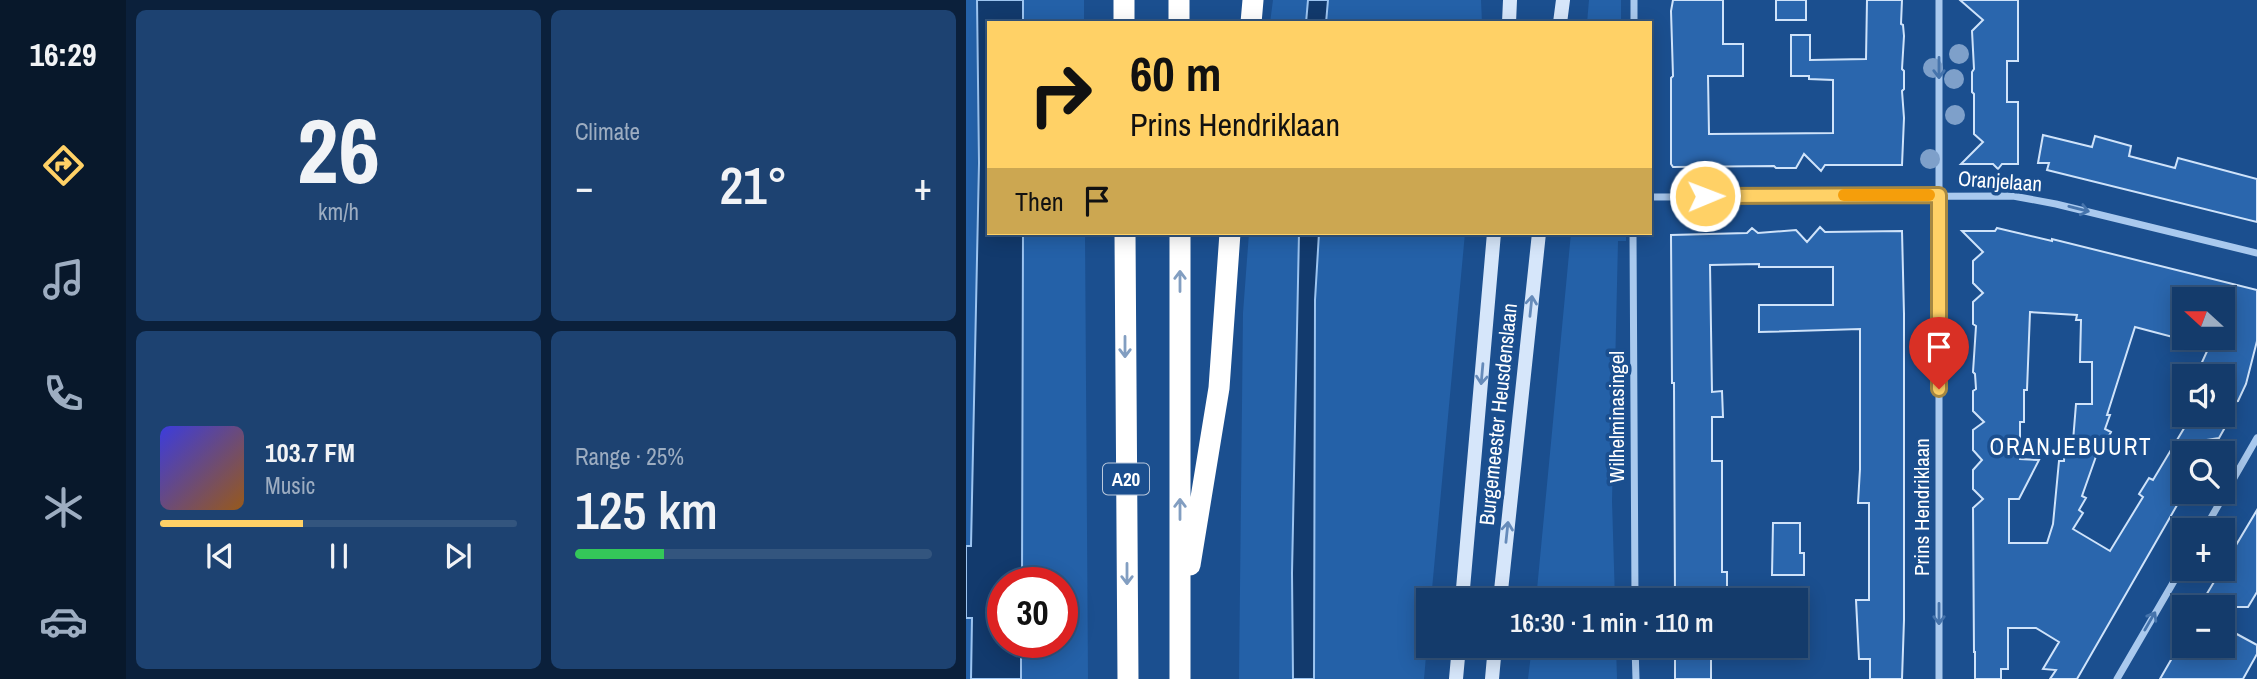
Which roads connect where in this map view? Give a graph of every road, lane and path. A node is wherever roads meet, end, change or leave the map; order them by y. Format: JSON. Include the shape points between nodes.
{"nodes":[{"id":1,"x":1124,"y":0,"type":"edge"},
{"id":2,"x":1180,"y":0,"type":"edge"},
{"id":3,"x":1253,"y":0,"type":"edge"},
{"id":4,"x":1510,"y":0,"type":"edge"},
{"id":5,"x":1563,"y":0,"type":"edge"},
{"id":6,"x":1634,"y":0,"type":"edge"},
{"id":7,"x":1939,"y":0,"type":"edge"},
{"id":8,"x":1124,"y":21,"type":"edge"},
{"id":9,"x":1180,"y":21,"type":"edge"},
{"id":10,"x":1251,"y":21,"type":"edge"},
{"id":11,"x":1509,"y":21,"type":"edge"},
{"id":12,"x":1560,"y":21,"type":"edge"},
{"id":13,"x":1634,"y":21,"type":"edge"},
{"id":14,"x":1939,"y":195,"type":"junction"},
{"id":15,"x":1652,"y":197,"type":"edge"},
{"id":16,"x":1125,"y":235,"type":"edge"},
{"id":17,"x":1180,"y":235,"type":"edge"},
{"id":18,"x":1230,"y":235,"type":"edge"},
{"id":19,"x":1494,"y":235,"type":"edge"},
{"id":20,"x":1539,"y":235,"type":"edge"},
{"id":21,"x":1633,"y":235,"type":"edge"},
{"id":22,"x":2257,"y":253,"type":"edge"},
{"id":23,"x":2257,"y":438,"type":"edge"},
{"id":24,"x":2211,"y":518,"type":"edge"},
{"id":25,"x":2174,"y":581,"type":"edge"},
{"id":26,"x":1463,"y":588,"type":"edge"},
{"id":27,"x":1501,"y":588,"type":"edge"},
{"id":28,"x":1635,"y":588,"type":"edge"},
{"id":29,"x":1180,"y":626,"type":"junction"},
{"id":30,"x":1458,"y":658,"type":"edge"},
{"id":31,"x":1494,"y":658,"type":"edge"},
{"id":32,"x":1635,"y":658,"type":"edge"},
{"id":33,"x":1128,"y":679,"type":"edge"},
{"id":34,"x":1180,"y":679,"type":"edge"},
{"id":35,"x":1456,"y":679,"type":"edge"},
{"id":36,"x":1492,"y":679,"type":"edge"},
{"id":37,"x":1636,"y":679,"type":"edge"},
{"id":38,"x":1938,"y":679,"type":"edge"},
{"id":39,"x":2117,"y":679,"type":"edge"}],
"edges":[{"from":1,"to":8,"type":"highway"},
{"from":2,"to":9,"type":"highway"},
{"from":3,"to":10,"type":"highway"},
{"from":4,"to":11,"type":"main road"},
{"from":5,"to":12,"type":"main road"},
{"from":6,"to":13,"type":"street"},
{"from":7,"to":14,"type":"street","name":"Prins Hendriklaan","one_way":true},
{"from":14,"to":15,"type":"street","name":"Oranjelaan"},
{"from":14,"to":22,"type":"street","name":"Oranjelaan","one_way":true,"via":[[2035,199]]},
{"from":14,"to":38,"type":"street","name":"Prins Hendriklaan","one_way":true},
{"from":16,"to":33,"type":"highway","number":"A20","one_way":true},
{"from":29,"to":17,"type":"highway","number":"A20","one_way":true},
{"from":18,"to":29,"type":"highway","number":"A20","via":[[1219,388]]},
{"from":19,"to":26,"type":"main road","name":"Burgemeester Heusdenslaan","one_way":true},
{"from":27,"to":20,"type":"main road","name":"Burgemeester Heusdenslaan","one_way":true},
{"from":21,"to":28,"type":"street","name":"Wilhelminasingel"},
{"from":23,"to":24,"type":"street"},
{"from":39,"to":25,"type":"street","one_way":true},
{"from":29,"to":34,"type":"highway","number":"A20"},
{"from":30,"to":35,"type":"main road"},
{"from":31,"to":36,"type":"main road"},
{"from":32,"to":37,"type":"street"}]}
